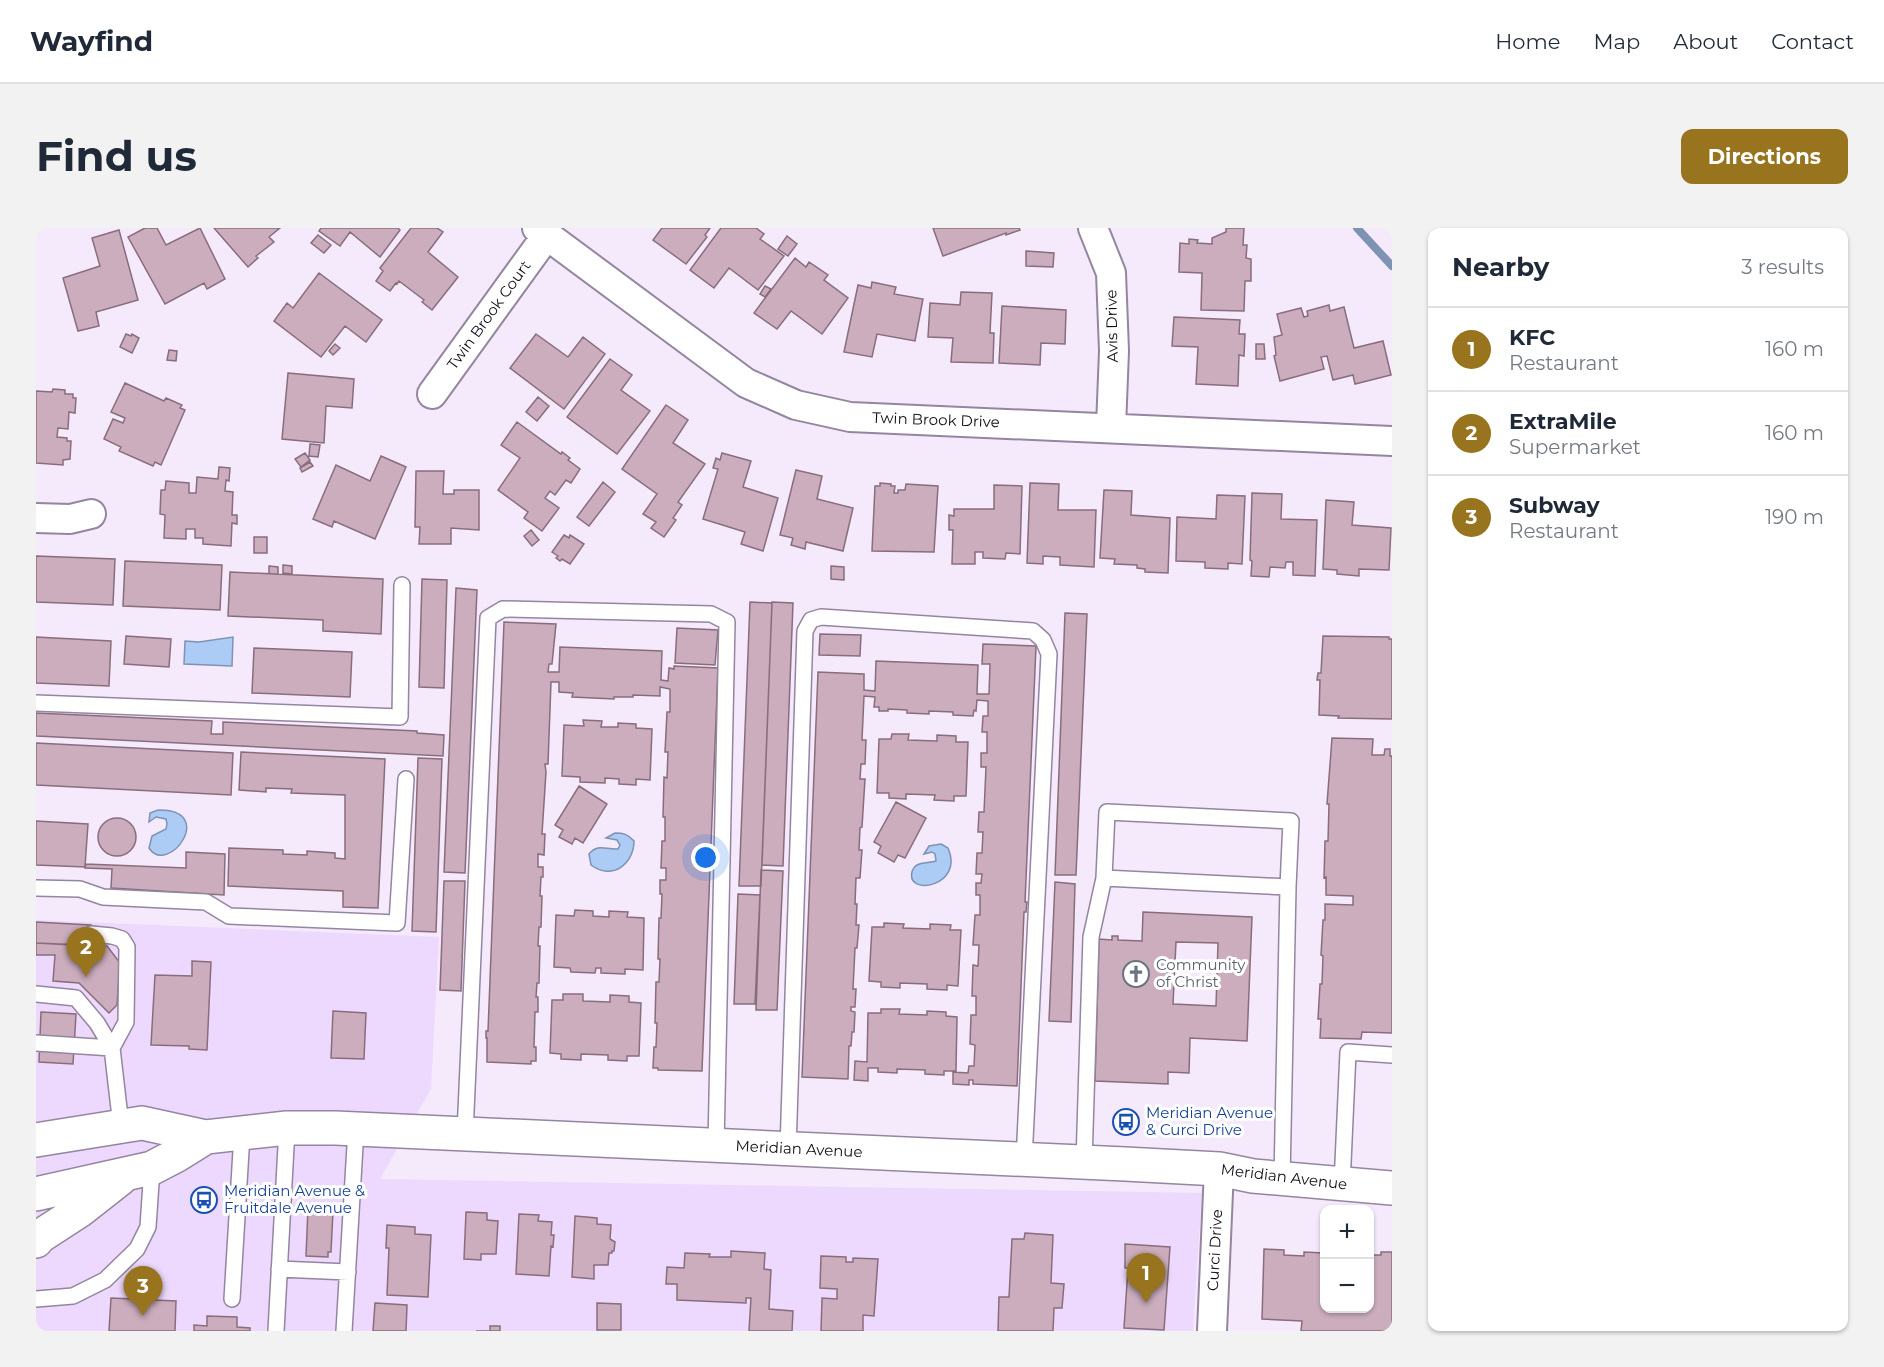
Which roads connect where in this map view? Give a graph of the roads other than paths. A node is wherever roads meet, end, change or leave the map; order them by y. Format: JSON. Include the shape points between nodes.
{"nodes":[{"id":1,"x":1093,"y":228,"type":"edge"},
{"id":2,"x":542,"y":232,"type":"edge"},
{"id":3,"x":432,"y":394,"type":"dead end"},
{"id":4,"x":1111,"y":427,"type":"junction"},
{"id":5,"x":1392,"y":441,"type":"edge"},
{"id":6,"x":91,"y":514,"type":"dead end"},
{"id":7,"x":36,"y":518,"type":"edge"},
{"id":8,"x":402,"y":585,"type":"dead end"},
{"id":9,"x":36,"y":703,"type":"edge"},
{"id":10,"x":406,"y":779,"type":"dead end"},
{"id":11,"x":1104,"y":878,"type":"junction"},
{"id":12,"x":1288,"y":887,"type":"junction"},
{"id":13,"x":36,"y":888,"type":"edge"},
{"id":14,"x":91,"y":934,"type":"dead end"},
{"id":15,"x":36,"y":994,"type":"edge"},
{"id":16,"x":36,"y":1043,"type":"edge"},
{"id":17,"x":112,"y":1048,"type":"junction"},
{"id":18,"x":1392,"y":1055,"type":"edge"},
{"id":19,"x":121,"y":1126,"type":"junction"},
{"id":20,"x":287,"y":1128,"type":"junction"},
{"id":21,"x":356,"y":1130,"type":"junction"},
{"id":22,"x":242,"y":1134,"type":"junction"},
{"id":23,"x":465,"y":1134,"type":"junction"},
{"id":24,"x":206,"y":1137,"type":"junction"},
{"id":25,"x":36,"y":1140,"type":"edge"},
{"id":26,"x":716,"y":1145,"type":"junction"},
{"id":27,"x":788,"y":1149,"type":"junction"},
{"id":28,"x":1024,"y":1160,"type":"junction"},
{"id":29,"x":1084,"y":1162,"type":"junction"},
{"id":30,"x":1219,"y":1169,"type":"junction"},
{"id":31,"x":139,"y":1170,"type":"junction"},
{"id":32,"x":1282,"y":1179,"type":"junction"},
{"id":33,"x":1342,"y":1185,"type":"junction"},
{"id":34,"x":1392,"y":1188,"type":"edge"},
{"id":35,"x":36,"y":1194,"type":"edge"},
{"id":36,"x":36,"y":1241,"type":"edge"},
{"id":37,"x":279,"y":1269,"type":"junction"},
{"id":38,"x":348,"y":1272,"type":"junction"},
{"id":39,"x":36,"y":1299,"type":"edge"},
{"id":40,"x":232,"y":1299,"type":"dead end"},
{"id":41,"x":276,"y":1331,"type":"edge"},
{"id":42,"x":344,"y":1331,"type":"edge"},
{"id":43,"x":1212,"y":1331,"type":"edge"}],
"edges":[{"from":1,"to":4,"type":"street","name":"Avis Drive","via":[[1111,273]]},
{"from":2,"to":3,"type":"street","name":"Twin Brook Court"},
{"from":2,"to":4,"type":"street","name":"Twin Brook Drive","via":[[746,384],[796,405],[850,417]]},
{"from":4,"to":5,"type":"street","name":"Twin Brook Drive"},
{"from":6,"to":7,"type":"street","via":[[70,519]]},
{"from":8,"to":9,"type":"lane","via":[[400,717]]},
{"from":10,"to":13,"type":"lane","via":[[397,923],[229,916],[206,902],[103,897],[80,889]]},
{"from":11,"to":12,"type":"lane"},
{"from":11,"to":12,"type":"lane","via":[[1107,812],[1291,821]]},
{"from":11,"to":29,"type":"lane","via":[[1090,937]]},
{"from":12,"to":32,"type":"lane"},
{"from":14,"to":17,"type":"lane","via":[[122,939],[127,947],[126,1022]]},
{"from":15,"to":17,"type":"lane","via":[[76,998]]},
{"from":16,"to":17,"type":"lane"},
{"from":17,"to":19,"type":"lane"},
{"from":18,"to":33,"type":"lane","via":[[1348,1052]]},
{"from":19,"to":24,"type":"main road","name":"Meridian Avenue","via":[[142,1123]]},
{"from":19,"to":25,"type":"main road","name":"Meridian Avenue"},
{"from":20,"to":21,"type":"main road","name":"Meridian Avenue"},
{"from":20,"to":22,"type":"main road","name":"Meridian Avenue"},
{"from":20,"to":37,"type":"lane"},
{"from":21,"to":23,"type":"main road","name":"Meridian Avenue"},
{"from":21,"to":38,"type":"lane"},
{"from":22,"to":24,"type":"main road","name":"Meridian Avenue"},
{"from":22,"to":40,"type":"lane"},
{"from":23,"to":26,"type":"main road","name":"Meridian Avenue"},
{"from":23,"to":26,"type":"lane","via":[[488,618],[503,609],[711,614],[727,622]]},
{"from":24,"to":31,"type":"main road","name":"Meridian Avenue","via":[[177,1155]]},
{"from":26,"to":27,"type":"main road","name":"Meridian Avenue"},
{"from":27,"to":28,"type":"main road","name":"Meridian Avenue"},
{"from":27,"to":28,"type":"lane","via":[[805,631],[811,620],[821,617],[1033,631],[1049,654]]},
{"from":28,"to":29,"type":"main road","name":"Meridian Avenue"},
{"from":29,"to":30,"type":"main road","name":"Meridian Avenue"},
{"from":30,"to":32,"type":"main road","name":"Meridian Avenue"},
{"from":30,"to":43,"type":"street","name":"Curci Drive"},
{"from":31,"to":35,"type":"main road","name":"Meridian Avenue"},
{"from":31,"to":36,"type":"main road"},
{"from":31,"to":39,"type":"lane","via":[[148,1227],[137,1249],[105,1280],[73,1296]]},
{"from":32,"to":33,"type":"main road","name":"Meridian Avenue"},
{"from":33,"to":34,"type":"main road","name":"Meridian Avenue"},
{"from":37,"to":38,"type":"lane"},
{"from":37,"to":41,"type":"lane"},
{"from":38,"to":42,"type":"lane"}]}
